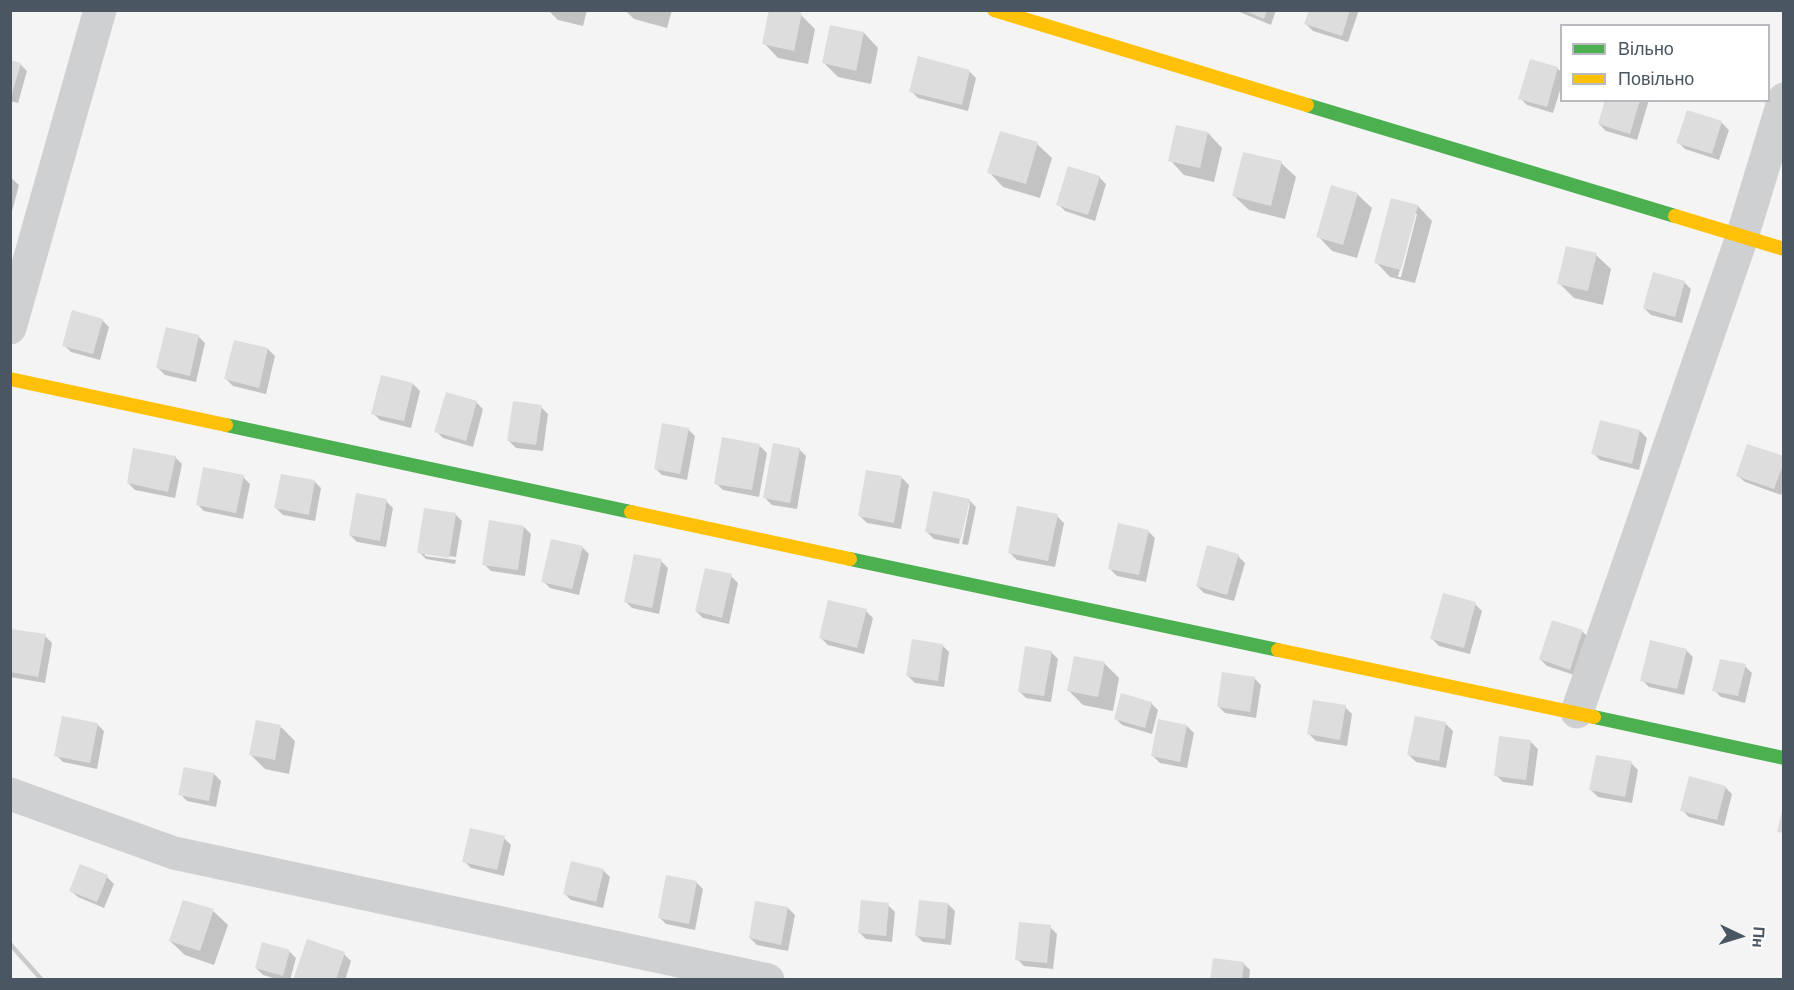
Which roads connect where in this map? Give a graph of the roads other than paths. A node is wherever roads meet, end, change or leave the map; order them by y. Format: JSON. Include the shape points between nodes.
{"nodes":[{"id":1,"x":100,"y":10,"type":"edge"},
{"id":2,"x":994,"y":10,"type":"edge"},
{"id":3,"x":1784,"y":99,"type":"edge"},
{"id":4,"x":1742,"y":237,"type":"junction"},
{"id":5,"x":1784,"y":249,"type":"edge"},
{"id":6,"x":10,"y":328,"type":"edge"},
{"id":7,"x":10,"y":379,"type":"edge"},
{"id":8,"x":1577,"y":712,"type":"junction"},
{"id":9,"x":1784,"y":758,"type":"edge"},
{"id":10,"x":10,"y":794,"type":"edge"},
{"id":11,"x":768,"y":980,"type":"edge"}],
"edges":[{"from":1,"to":6,"type":"street"},
{"from":2,"to":4,"type":"street"},
{"from":3,"to":4,"type":"street"},
{"from":4,"to":5,"type":"street"},
{"from":4,"to":8,"type":"street"},
{"from":7,"to":8,"type":"street"},
{"from":8,"to":9,"type":"street"},
{"from":10,"to":11,"type":"street","via":[[174,853]]}]}
